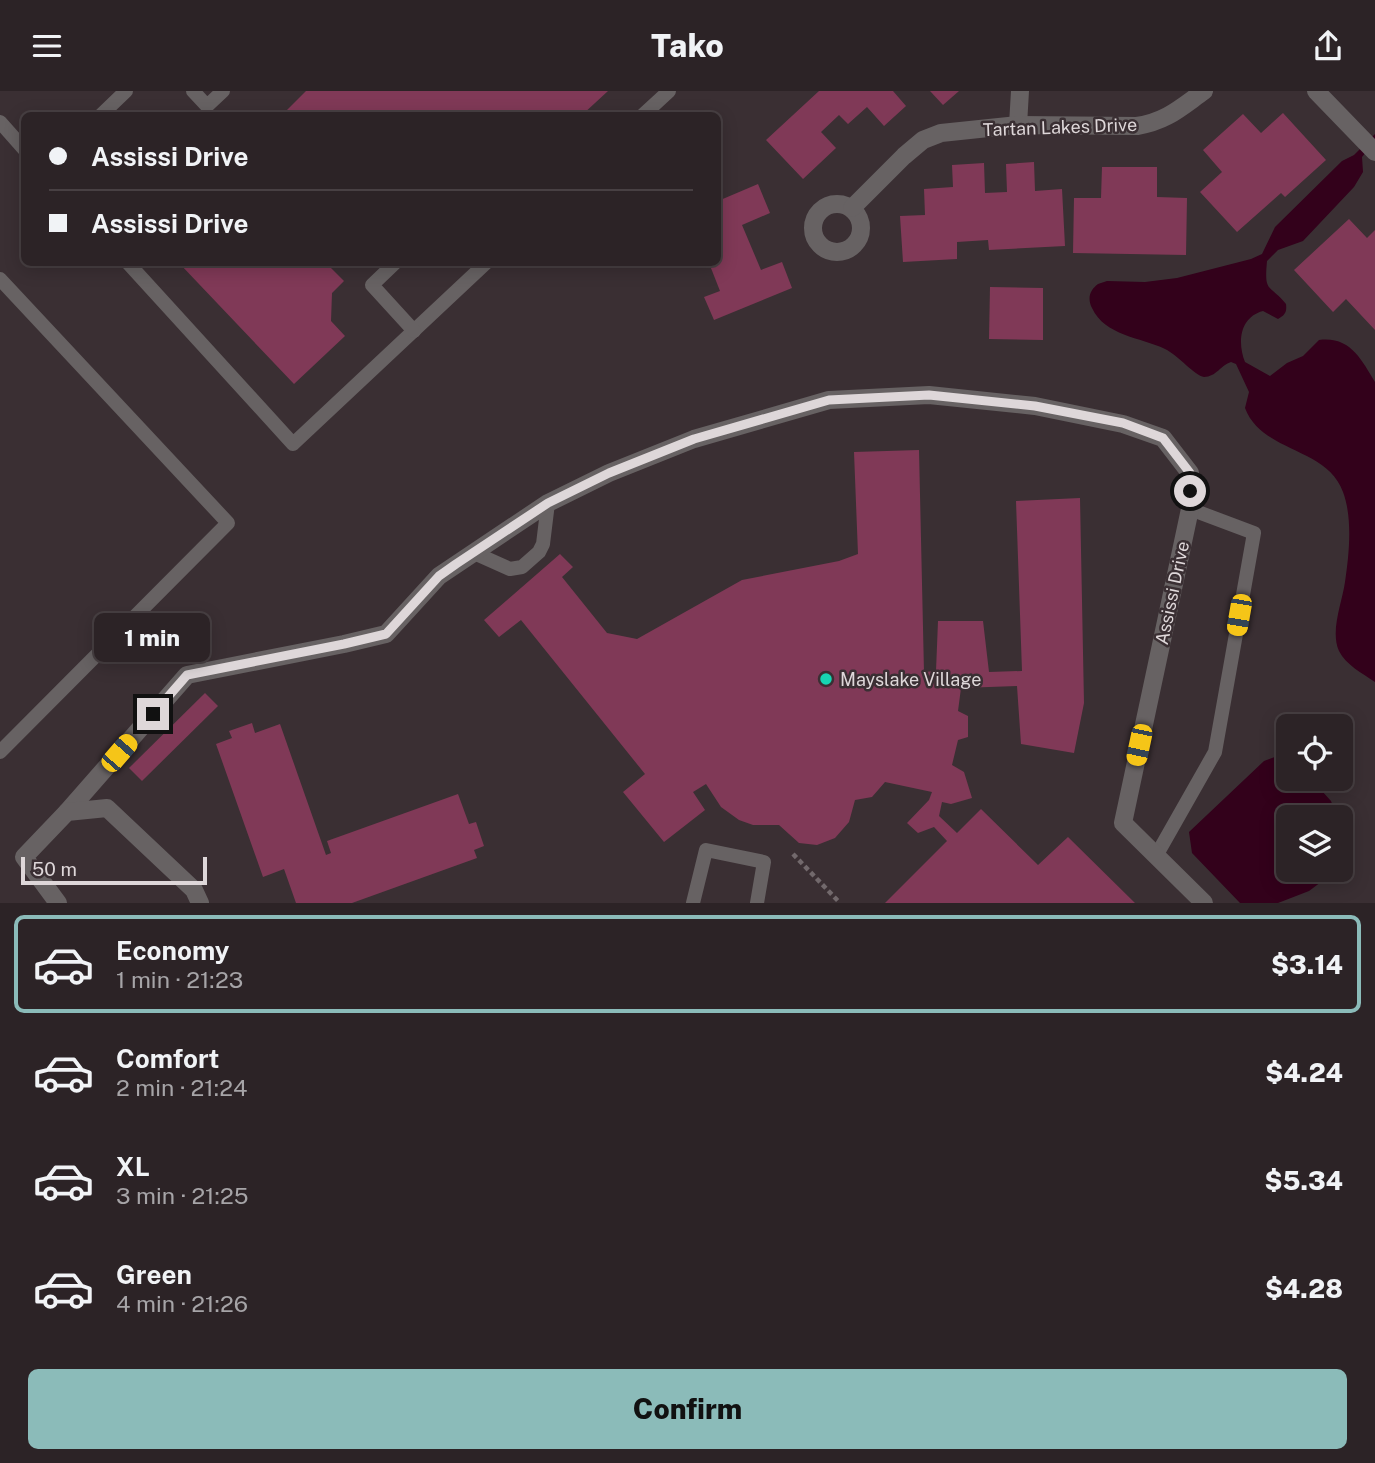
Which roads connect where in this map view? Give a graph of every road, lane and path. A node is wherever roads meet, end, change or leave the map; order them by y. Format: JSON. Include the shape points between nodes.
{"nodes":[{"id":1,"x":126,"y":91,"type":"edge"},
{"id":2,"x":193,"y":91,"type":"edge"},
{"id":3,"x":223,"y":91,"type":"edge"},
{"id":4,"x":669,"y":91,"type":"edge"},
{"id":5,"x":1020,"y":91,"type":"edge"},
{"id":6,"x":1204,"y":91,"type":"edge"},
{"id":7,"x":1316,"y":91,"type":"edge"},
{"id":8,"x":103,"y":112,"type":"edge"},
{"id":9,"x":646,"y":112,"type":"edge"},
{"id":10,"x":0,"y":122,"type":"edge"},
{"id":11,"x":1018,"y":125,"type":"junction"},
{"id":12,"x":21,"y":146,"type":"edge"},
{"id":13,"x":1375,"y":152,"type":"edge"},
{"id":14,"x":852,"y":208,"type":"dead end"},
{"id":15,"x":131,"y":266,"type":"edge"},
{"id":16,"x":392,"y":266,"type":"edge"},
{"id":17,"x":481,"y":266,"type":"edge"},
{"id":18,"x":0,"y":279,"type":"edge"},
{"id":19,"x":414,"y":331,"type":"junction"},
{"id":20,"x":548,"y":503,"type":"junction"},
{"id":21,"x":1190,"y":509,"type":"junction"},
{"id":22,"x":472,"y":552,"type":"junction"},
{"id":23,"x":0,"y":752,"type":"edge"},
{"id":24,"x":67,"y":812,"type":"junction"},
{"id":25,"x":793,"y":854,"type":"dead end"},
{"id":26,"x":1156,"y":856,"type":"junction"},
{"id":27,"x":58,"y":903,"type":"edge"},
{"id":28,"x":200,"y":903,"type":"edge"},
{"id":29,"x":693,"y":903,"type":"edge"},
{"id":30,"x":757,"y":903,"type":"edge"},
{"id":31,"x":840,"y":903,"type":"edge"},
{"id":32,"x":1204,"y":903,"type":"edge"}],
"edges":[{"from":1,"to":8,"type":"lane"},
{"from":2,"to":3,"type":"lane","via":[[207,106]]},
{"from":4,"to":9,"type":"lane"},
{"from":5,"to":11,"type":"street"},
{"from":6,"to":11,"type":"street","name":"Tartan Lakes Drive","via":[[1155,123]]},
{"from":7,"to":13,"type":"street"},
{"from":10,"to":12,"type":"lane"},
{"from":11,"to":14,"type":"street","name":"Tartan Lakes Drive","via":[[941,133],[923,140]]},
{"from":15,"to":19,"type":"lane","via":[[293,443]]},
{"from":16,"to":19,"type":"lane","via":[[372,285]]},
{"from":17,"to":19,"type":"lane"},
{"from":18,"to":23,"type":"lane","via":[[228,523]]},
{"from":20,"to":21,"type":"street","name":"Assissi Drive","via":[[694,439],[829,400],[929,395],[1035,406],[1123,423],[1163,438],[1190,473]]},
{"from":20,"to":22,"type":"street","name":"Assissi Drive"},
{"from":20,"to":22,"type":"lane","via":[[543,544],[522,567],[510,569]]},
{"from":21,"to":26,"type":"street","name":"Assissi Drive","via":[[1123,823]]},
{"from":21,"to":26,"type":"lane","via":[[1254,533],[1215,752]]},
{"from":22,"to":24,"type":"street","name":"Assissi Drive","via":[[439,576],[386,634],[187,675]]},
{"from":24,"to":27,"type":"street","name":"Assissi Drive","via":[[24,857]]},
{"from":24,"to":28,"type":"street","via":[[107,808],[194,890]]},
{"from":25,"to":31,"type":"path"},
{"from":26,"to":32,"type":"street","name":"Assissi Drive"},
{"from":29,"to":30,"type":"lane","via":[[706,850],[764,862]]}]}
